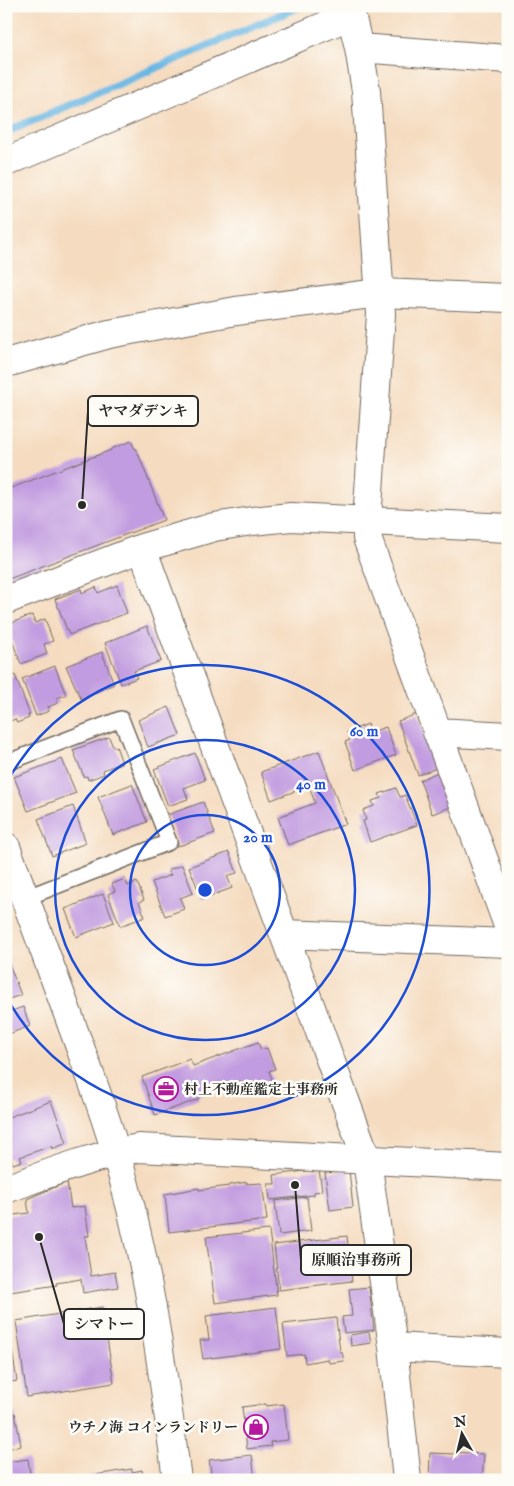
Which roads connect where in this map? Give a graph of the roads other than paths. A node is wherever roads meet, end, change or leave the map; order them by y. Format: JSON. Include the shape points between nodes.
{"nodes":[{"id":1,"x":350,"y":10,"type":"edge"},
{"id":2,"x":359,"y":48,"type":"junction"},
{"id":3,"x":508,"y":58,"type":"edge"},
{"id":4,"x":6,"y":162,"type":"edge"},
{"id":5,"x":380,"y":293,"type":"junction"},
{"id":6,"x":508,"y":298,"type":"edge"},
{"id":7,"x":6,"y":363,"type":"edge"},
{"id":8,"x":367,"y":521,"type":"junction"},
{"id":9,"x":508,"y":528,"type":"edge"},
{"id":10,"x":142,"y":548,"type":"junction"},
{"id":11,"x":6,"y":600,"type":"edge"},
{"id":12,"x":437,"y":732,"type":"junction"},
{"id":13,"x":508,"y":736,"type":"edge"},
{"id":14,"x":6,"y":763,"type":"edge"},
{"id":15,"x":6,"y":847,"type":"edge"},
{"id":16,"x":25,"y":898,"type":"junction"},
{"id":17,"x":508,"y":926,"type":"edge"},
{"id":18,"x":284,"y":934,"type":"junction"},
{"id":19,"x":508,"y":943,"type":"edge"},
{"id":20,"x":116,"y":1152,"type":"junction"},
{"id":21,"x":367,"y":1160,"type":"junction"},
{"id":22,"x":508,"y":1167,"type":"edge"},
{"id":23,"x":6,"y":1189,"type":"edge"},
{"id":24,"x":393,"y":1347,"type":"junction"},
{"id":25,"x":508,"y":1353,"type":"edge"},
{"id":26,"x":177,"y":1480,"type":"edge"},
{"id":27,"x":407,"y":1480,"type":"edge"}],
"edges":[{"from":1,"to":2,"type":"street"},
{"from":1,"to":4,"type":"street"},
{"from":2,"to":3,"type":"street"},
{"from":2,"to":5,"type":"street","via":[[366,91]]},
{"from":5,"to":6,"type":"street"},
{"from":5,"to":7,"type":"street","via":[[236,311],[152,326],[69,344]]},
{"from":5,"to":8,"type":"street"},
{"from":8,"to":9,"type":"street"},
{"from":8,"to":10,"type":"street","via":[[291,517],[214,527]]},
{"from":8,"to":12,"type":"street","via":[[368,538]]},
{"from":10,"to":11,"type":"street"},
{"from":10,"to":18,"type":"street"},
{"from":12,"to":13,"type":"street"},
{"from":12,"to":17,"type":"street"},
{"from":14,"to":16,"type":"lane","via":[[121,719],[169,842]]},
{"from":15,"to":16,"type":"street"},
{"from":16,"to":20,"type":"street"},
{"from":18,"to":19,"type":"street"},
{"from":18,"to":21,"type":"street"},
{"from":20,"to":21,"type":"street","via":[[139,1148]]},
{"from":20,"to":23,"type":"street"},
{"from":20,"to":26,"type":"street","via":[[147,1273]]},
{"from":21,"to":22,"type":"street"},
{"from":21,"to":24,"type":"street"},
{"from":24,"to":25,"type":"street"},
{"from":24,"to":27,"type":"street"}]}
